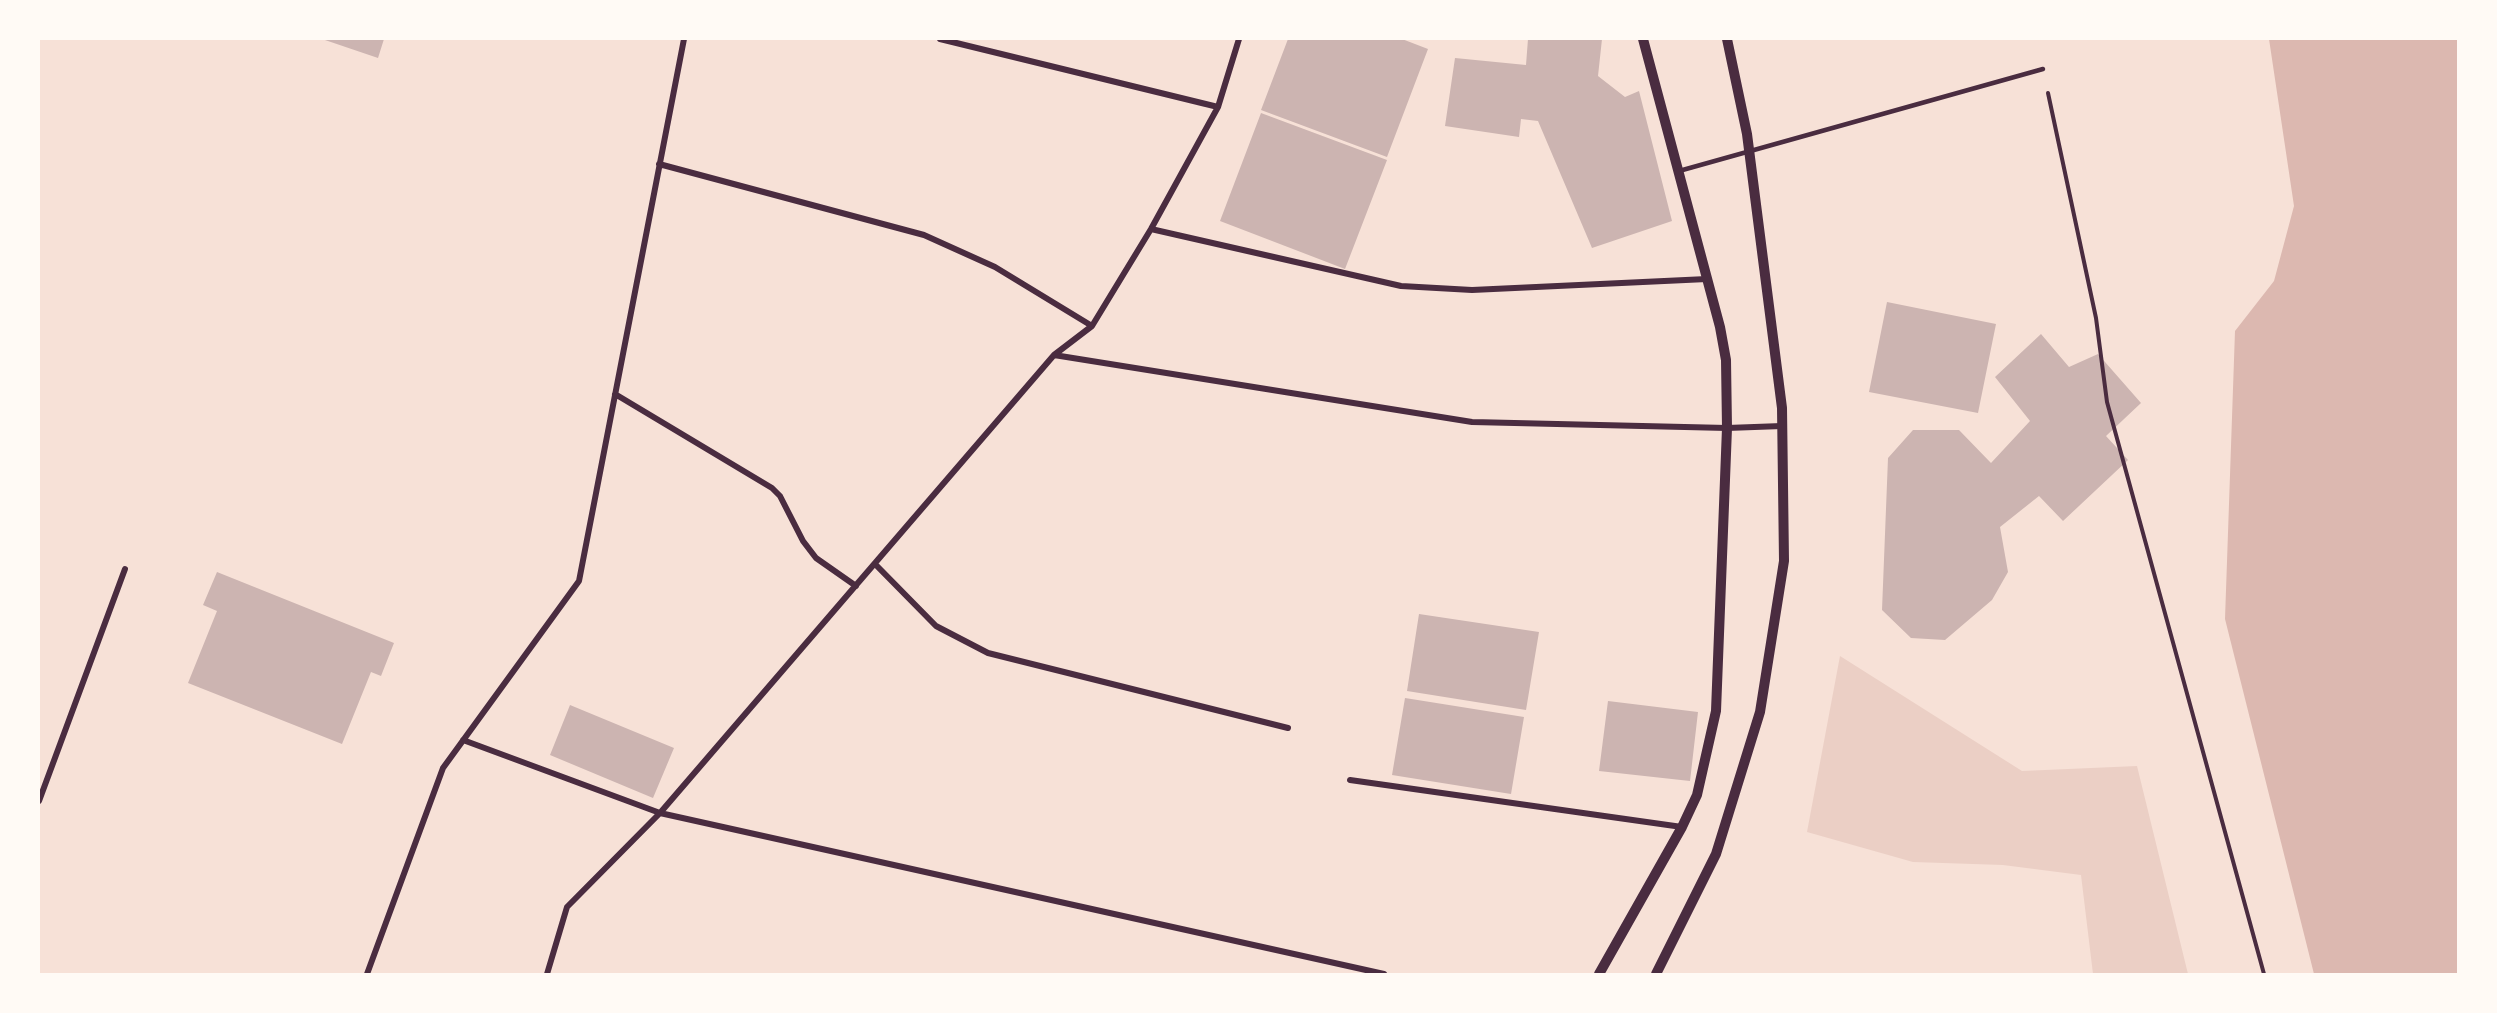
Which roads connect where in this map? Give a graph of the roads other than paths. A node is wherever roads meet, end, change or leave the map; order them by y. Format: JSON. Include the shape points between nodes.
{"nodes":[{"id":1,"x":684,"y":39,"type":"edge"},
{"id":2,"x":939,"y":39,"type":"edge"},
{"id":3,"x":1239,"y":39,"type":"edge"},
{"id":4,"x":1643,"y":39,"type":"edge"},
{"id":5,"x":1727,"y":39,"type":"edge"},
{"id":6,"x":2043,"y":69,"type":"road end"},
{"id":7,"x":1218,"y":107,"type":"junction"},
{"id":8,"x":1749,"y":152,"type":"junction"},
{"id":9,"x":660,"y":164,"type":"junction"},
{"id":10,"x":1679,"y":171,"type":"junction"},
{"id":11,"x":1151,"y":229,"type":"junction"},
{"id":12,"x":1707,"y":279,"type":"junction"},
{"id":13,"x":1092,"y":326,"type":"junction"},
{"id":14,"x":1054,"y":355,"type":"junction"},
{"id":15,"x":615,"y":394,"type":"junction"},
{"id":16,"x":1782,"y":426,"type":"junction"},
{"id":17,"x":1726,"y":428,"type":"junction"},
{"id":18,"x":875,"y":564,"type":"junction"},
{"id":19,"x":125,"y":569,"type":"dead end"},
{"id":20,"x":856,"y":585,"type":"junction"},
{"id":21,"x":1288,"y":728,"type":"dead end"},
{"id":22,"x":463,"y":740,"type":"junction"},
{"id":23,"x":1350,"y":780,"type":"dead end"},
{"id":24,"x":39,"y":801,"type":"edge"},
{"id":25,"x":660,"y":813,"type":"junction"},
{"id":26,"x":1682,"y":827,"type":"junction"},
{"id":27,"x":367,"y":974,"type":"edge"},
{"id":28,"x":547,"y":974,"type":"edge"},
{"id":29,"x":1384,"y":974,"type":"edge"},
{"id":30,"x":1599,"y":974,"type":"edge"},
{"id":31,"x":1656,"y":974,"type":"edge"}],
"edges":[{"from":1,"to":9,"type":"street"},
{"from":2,"to":7,"type":"street"},
{"from":3,"to":7,"type":"street"},
{"from":4,"to":10,"type":"street"},
{"from":5,"to":8,"type":"street"},
{"from":6,"to":8,"type":"lane"},
{"from":7,"to":11,"type":"street"},
{"from":8,"to":10,"type":"lane"},
{"from":8,"to":16,"type":"street"},
{"from":9,"to":13,"type":"street","via":[[924,236],[994,267]]},
{"from":9,"to":15,"type":"street"},
{"from":10,"to":12,"type":"street"},
{"from":11,"to":12,"type":"street","via":[[1401,286],[1472,290]]},
{"from":11,"to":13,"type":"street"},
{"from":12,"to":17,"type":"street","via":[[1726,360]]},
{"from":13,"to":14,"type":"street"},
{"from":14,"to":17,"type":"street","via":[[1472,422]]},
{"from":14,"to":18,"type":"street"},
{"from":15,"to":20,"type":"street","via":[[772,488],[816,558]]},
{"from":15,"to":22,"type":"street","via":[[579,581]]},
{"from":16,"to":17,"type":"street"},
{"from":16,"to":31,"type":"street","via":[[1784,561],[1760,712],[1716,854]]},
{"from":17,"to":26,"type":"street","via":[[1716,711],[1697,795]]},
{"from":18,"to":20,"type":"street"},
{"from":18,"to":21,"type":"street","via":[[936,626],[988,653]]},
{"from":19,"to":24,"type":"street"},
{"from":20,"to":25,"type":"street"},
{"from":22,"to":25,"type":"street"},
{"from":22,"to":27,"type":"street","via":[[443,768]]},
{"from":23,"to":26,"type":"street"},
{"from":25,"to":28,"type":"street","via":[[567,907]]},
{"from":25,"to":29,"type":"street"},
{"from":26,"to":30,"type":"street"}]}
